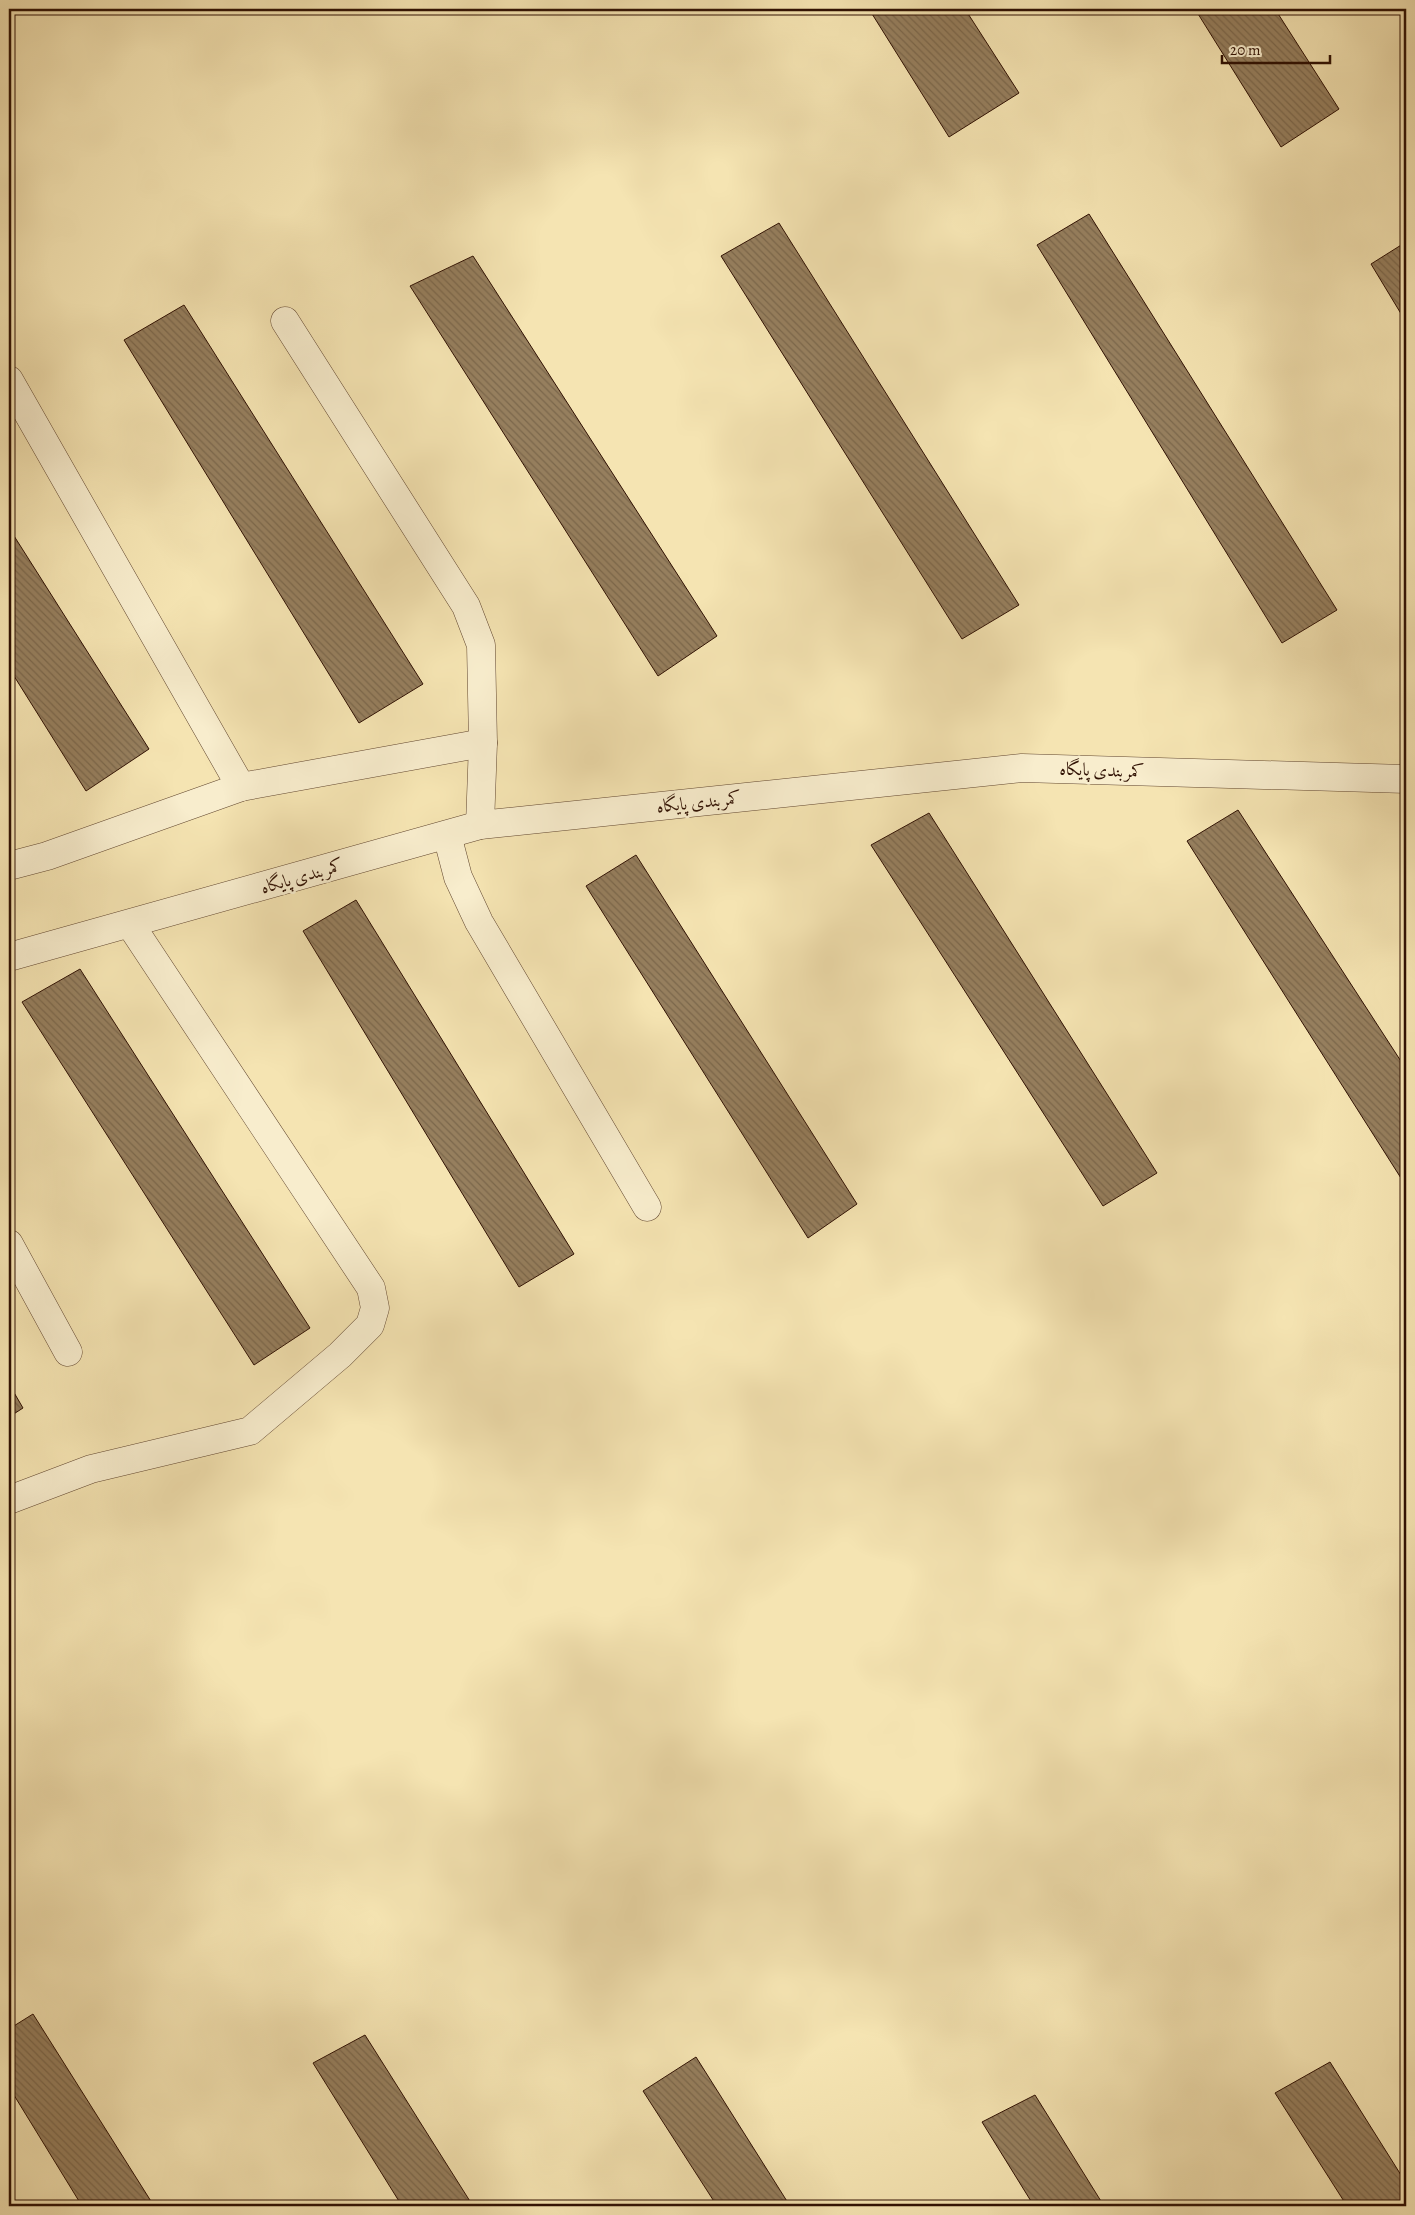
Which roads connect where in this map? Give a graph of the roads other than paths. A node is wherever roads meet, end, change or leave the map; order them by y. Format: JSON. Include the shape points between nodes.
{"nodes":[{"id":1,"x":285,"y":321,"type":"dead end"},
{"id":2,"x":9,"y":380,"type":"edge"},
{"id":3,"x":483,"y":743,"type":"junction"},
{"id":4,"x":1406,"y":779,"type":"edge"},
{"id":5,"x":241,"y":787,"type":"junction"},
{"id":6,"x":480,"y":825,"type":"junction"},
{"id":7,"x":447,"y":835,"type":"junction"},
{"id":8,"x":9,"y":866,"type":"edge"},
{"id":9,"x":130,"y":924,"type":"junction"},
{"id":10,"x":9,"y":957,"type":"edge"},
{"id":11,"x":647,"y":1207,"type":"dead end"},
{"id":12,"x":9,"y":1244,"type":"edge"},
{"id":13,"x":68,"y":1352,"type":"dead end"},
{"id":14,"x":9,"y":1500,"type":"edge"}],
"edges":[{"from":1,"to":3,"type":"street","via":[[466,606],[481,645]]},
{"from":2,"to":5,"type":"street"},
{"from":3,"to":5,"type":"street"},
{"from":3,"to":6,"type":"street"},
{"from":4,"to":6,"type":"street","name":"کمربندی پایگاه","via":[[1022,768]]},
{"from":5,"to":8,"type":"street","via":[[47,856]]},
{"from":6,"to":7,"type":"street","name":"کمربندی پایگاه"},
{"from":7,"to":9,"type":"street","name":"کمربندی پایگاه"},
{"from":7,"to":11,"type":"street","via":[[458,877],[478,922]]},
{"from":9,"to":10,"type":"street","name":"کمربندی پایگاه"},
{"from":9,"to":14,"type":"street","via":[[371,1288],[375,1308],[370,1325],[340,1355],[250,1432],[91,1469]]},
{"from":12,"to":13,"type":"street"}]}
